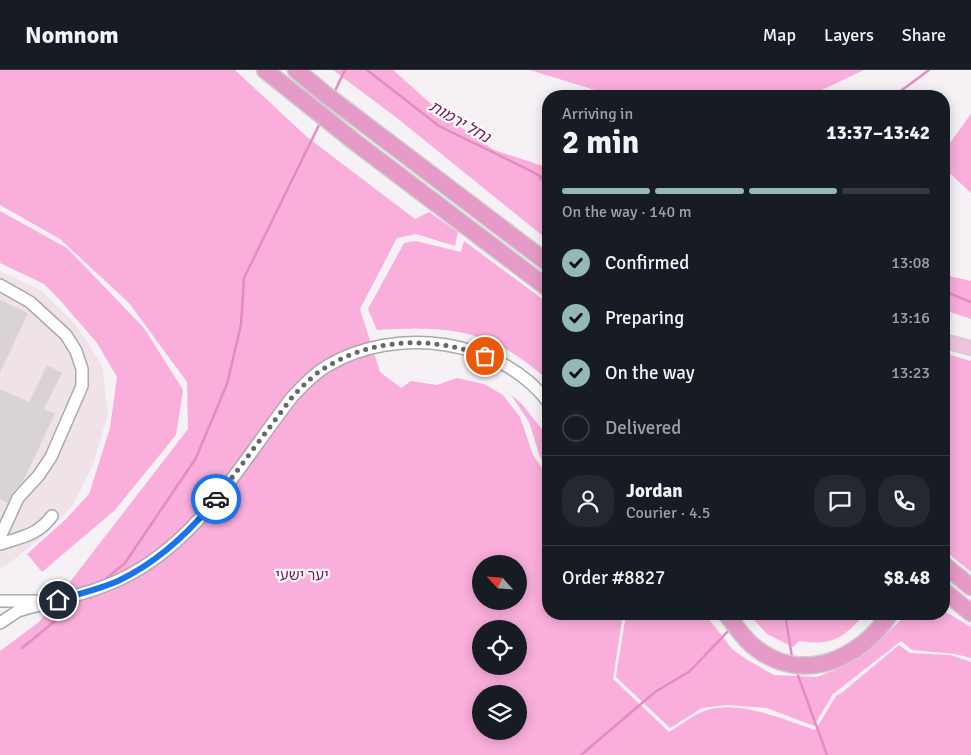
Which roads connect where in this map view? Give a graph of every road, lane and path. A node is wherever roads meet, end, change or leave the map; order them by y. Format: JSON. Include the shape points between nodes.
{"nodes":[{"id":1,"x":265,"y":70,"type":"edge"},
{"id":2,"x":296,"y":70,"type":"edge"},
{"id":3,"x":542,"y":259,"type":"edge"},
{"id":4,"x":542,"y":284,"type":"edge"},
{"id":5,"x":0,"y":285,"type":"edge"},
{"id":6,"x":950,"y":343,"type":"edge"},
{"id":7,"x":971,"y":348,"type":"edge"},
{"id":8,"x":542,"y":394,"type":"edge"},
{"id":9,"x":52,"y":516,"type":"dead end"},
{"id":10,"x":1,"y":530,"type":"edge"},
{"id":11,"x":0,"y":544,"type":"edge"},
{"id":12,"x":950,"y":568,"type":"edge"},
{"id":13,"x":950,"y":569,"type":"edge"},
{"id":14,"x":971,"y":581,"type":"edge"},
{"id":15,"x":971,"y":587,"type":"edge"},
{"id":16,"x":950,"y":596,"type":"edge"},
{"id":17,"x":58,"y":600,"type":"junction"},
{"id":18,"x":0,"y":601,"type":"edge"},
{"id":19,"x":950,"y":603,"type":"edge"},
{"id":20,"x":971,"y":614,"type":"edge"},
{"id":21,"x":731,"y":620,"type":"edge"},
{"id":22,"x":886,"y":620,"type":"edge"},
{"id":23,"x":0,"y":623,"type":"edge"}],
"edges":[{"from":1,"to":4,"type":"highway"},
{"from":2,"to":3,"type":"highway"},
{"from":5,"to":10,"type":"street","via":[[30,302],[66,335],[76,350],[82,369],[82,386],[51,457],[18,498]]},
{"from":6,"to":7,"type":"main road"},
{"from":8,"to":17,"type":"street","via":[[503,364],[464,349],[440,344],[402,343],[380,345],[356,353],[327,366],[293,396],[199,520],[174,546],[118,581]]},
{"from":9,"to":11,"type":"street","via":[[44,528]]},
{"from":12,"to":14,"type":"highway"},
{"from":13,"to":15,"type":"highway"},
{"from":16,"to":20,"type":"highway"},
{"from":17,"to":18,"type":"street"},
{"from":17,"to":23,"type":"street","via":[[18,611]]},
{"from":19,"to":20,"type":"highway"},
{"from":21,"to":22,"type":"highway","via":[[756,648],[783,663],[809,666],[826,664],[842,656],[860,645]]}]}
